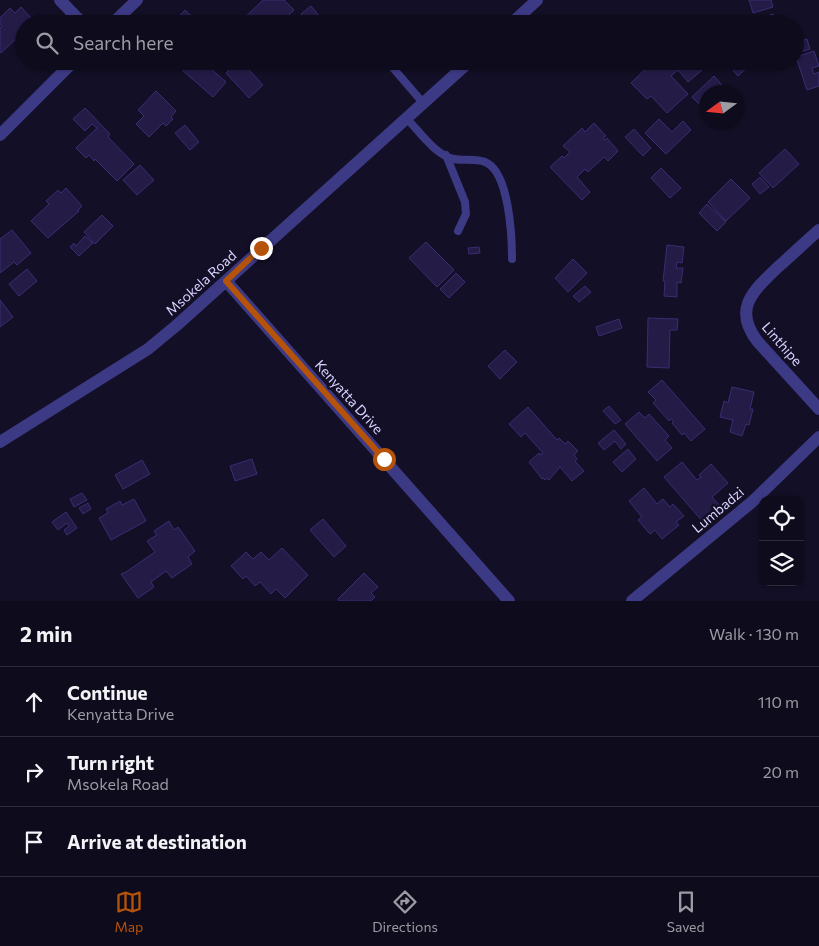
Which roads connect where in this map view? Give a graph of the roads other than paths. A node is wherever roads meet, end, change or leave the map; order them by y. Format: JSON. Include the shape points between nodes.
{"nodes":[{"id":1,"x":60,"y":0,"type":"edge"},
{"id":2,"x":137,"y":0,"type":"edge"},
{"id":3,"x":536,"y":0,"type":"edge"},
{"id":4,"x":74,"y":15,"type":"edge"},
{"id":5,"x":121,"y":15,"type":"edge"},
{"id":6,"x":520,"y":15,"type":"edge"},
{"id":7,"x":65,"y":70,"type":"edge"},
{"id":8,"x":395,"y":70,"type":"edge"},
{"id":9,"x":460,"y":70,"type":"edge"},
{"id":10,"x":424,"y":104,"type":"junction"},
{"id":11,"x":407,"y":119,"type":"junction"},
{"id":12,"x":0,"y":135,"type":"edge"},
{"id":13,"x":446,"y":155,"type":"junction"},
{"id":14,"x":819,"y":230,"type":"edge"},
{"id":15,"x":458,"y":231,"type":"dead end"},
{"id":16,"x":512,"y":258,"type":"dead end"},
{"id":17,"x":226,"y":281,"type":"junction"},
{"id":18,"x":819,"y":409,"type":"edge"},
{"id":19,"x":819,"y":437,"type":"edge"},
{"id":20,"x":0,"y":442,"type":"edge"},
{"id":21,"x":509,"y":601,"type":"edge"},
{"id":22,"x":632,"y":601,"type":"edge"}],
"edges":[{"from":1,"to":4,"type":"street"},
{"from":2,"to":5,"type":"street"},
{"from":3,"to":6,"type":"street"},
{"from":7,"to":12,"type":"street"},
{"from":8,"to":10,"type":"lane"},
{"from":9,"to":10,"type":"street","name":"Msokela Road"},
{"from":10,"to":11,"type":"street","name":"Msokela Road"},
{"from":11,"to":13,"type":"lane"},
{"from":11,"to":17,"type":"street","name":"Msokela Road"},
{"from":13,"to":15,"type":"lane","via":[[466,202],[466,214]]},
{"from":13,"to":16,"type":"lane","via":[[452,159],[485,162],[497,171],[510,216]]},
{"from":14,"to":18,"type":"street","name":"Linthipe","via":[[758,285],[750,297],[746,320],[758,342]]},
{"from":17,"to":20,"type":"street","name":"Msokela Road","via":[[148,349]]},
{"from":17,"to":21,"type":"street","name":"Kenyatta Drive"},
{"from":19,"to":22,"type":"street","name":"Lumbadzi","via":[[752,502]]}]}
